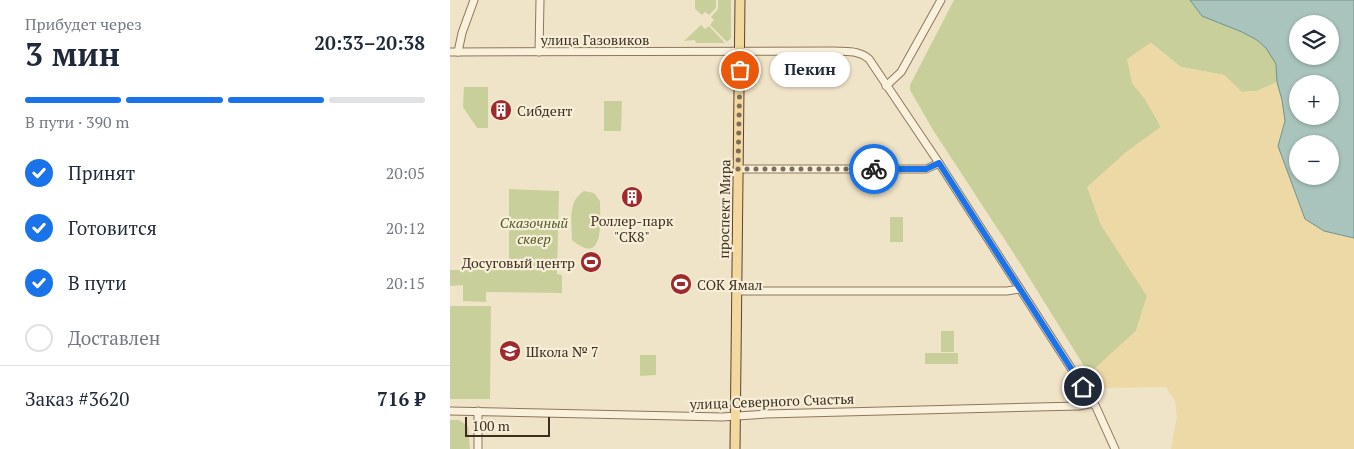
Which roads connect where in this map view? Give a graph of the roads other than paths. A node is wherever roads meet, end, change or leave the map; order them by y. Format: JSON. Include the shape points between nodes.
{"nodes":[{"id":1,"x":474,"y":0,"type":"edge"},
{"id":2,"x":540,"y":0,"type":"edge"},
{"id":3,"x":740,"y":0,"type":"edge"},
{"id":4,"x":941,"y":0,"type":"edge"},
{"id":5,"x":740,"y":51,"type":"junction"},
{"id":6,"x":450,"y":52,"type":"edge"},
{"id":7,"x":458,"y":52,"type":"junction"},
{"id":8,"x":539,"y":52,"type":"junction"},
{"id":9,"x":886,"y":86,"type":"junction"},
{"id":10,"x":939,"y":163,"type":"junction"},
{"id":11,"x":738,"y":169,"type":"junction"},
{"id":12,"x":1020,"y":289,"type":"junction"},
{"id":13,"x":737,"y":291,"type":"junction"},
{"id":14,"x":1094,"y":403,"type":"junction"},
{"id":15,"x":450,"y":411,"type":"edge"},
{"id":16,"x":478,"y":411,"type":"junction"},
{"id":17,"x":736,"y":416,"type":"junction"},
{"id":18,"x":478,"y":449,"type":"edge"},
{"id":19,"x":736,"y":449,"type":"edge"},
{"id":20,"x":1115,"y":449,"type":"edge"}],
"edges":[{"from":1,"to":7,"type":"street"},
{"from":2,"to":8,"type":"street"},
{"from":3,"to":5,"type":"main road","name":"проспект Мира"},
{"from":4,"to":9,"type":"street","via":[[900,72]]},
{"from":5,"to":8,"type":"street","name":"улица Газовиков"},
{"from":5,"to":9,"type":"street","name":"улица Газовиков","via":[[859,53],[869,59]]},
{"from":5,"to":11,"type":"main road","name":"проспект Мира"},
{"from":6,"to":7,"type":"street","name":"улица Газовиков"},
{"from":7,"to":8,"type":"street","name":"улица Газовиков"},
{"from":9,"to":10,"type":"street","name":"улица Газовиков"},
{"from":10,"to":11,"type":"street","via":[[926,169]]},
{"from":10,"to":12,"type":"street","name":"улица Газовиков"},
{"from":11,"to":13,"type":"main road","name":"проспект Мира"},
{"from":12,"to":13,"type":"street"},
{"from":12,"to":14,"type":"street","name":"улица Газовиков"},
{"from":13,"to":17,"type":"main road","name":"проспект Мира"},
{"from":14,"to":17,"type":"street","name":"улица Северного Счастья"},
{"from":14,"to":20,"type":"street","name":"улица Газовиков"},
{"from":15,"to":16,"type":"street","name":"улица Северного Счастья"},
{"from":16,"to":17,"type":"street","name":"улица Северного Счастья"},
{"from":16,"to":18,"type":"street"},
{"from":17,"to":19,"type":"main road","name":"проспект Мира"}]}
